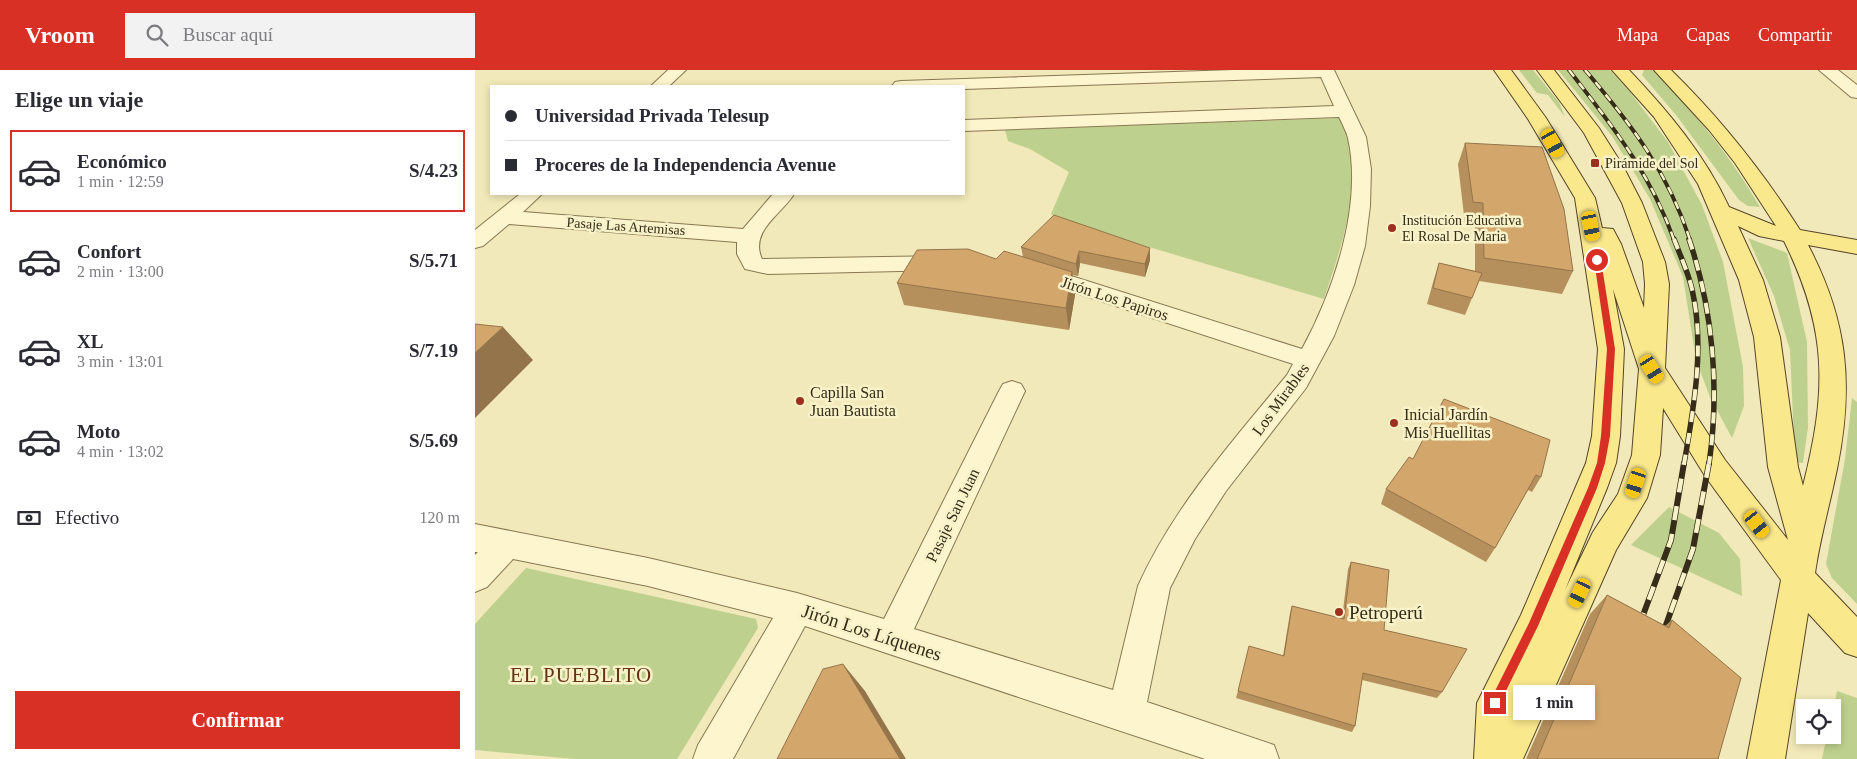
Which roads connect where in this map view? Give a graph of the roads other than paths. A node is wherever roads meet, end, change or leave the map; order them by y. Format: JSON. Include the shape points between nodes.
{"nodes":[{"id":1,"x":678,"y":70,"type":"edge"},
{"id":2,"x":1501,"y":70,"type":"edge"},
{"id":3,"x":1545,"y":70,"type":"edge"},
{"id":4,"x":1621,"y":70,"type":"edge"},
{"id":5,"x":1662,"y":70,"type":"edge"},
{"id":6,"x":1326,"y":71,"type":"edge"},
{"id":7,"x":1832,"y":73,"type":"edge"},
{"id":8,"x":1857,"y":75,"type":"edge"},
{"id":9,"x":660,"y":85,"type":"edge"},
{"id":10,"x":1857,"y":94,"type":"edge"},
{"id":11,"x":965,"y":99,"type":"edge"},
{"id":12,"x":980,"y":102,"type":"edge"},
{"id":13,"x":1346,"y":112,"type":"junction"},
{"id":14,"x":530,"y":195,"type":"edge"},
{"id":15,"x":783,"y":195,"type":"edge"},
{"id":16,"x":1585,"y":198,"type":"junction"},
{"id":17,"x":1721,"y":211,"type":"junction"},
{"id":18,"x":504,"y":217,"type":"junction"},
{"id":19,"x":748,"y":236,"type":"junction"},
{"id":20,"x":1793,"y":237,"type":"junction"},
{"id":21,"x":475,"y":242,"type":"edge"},
{"id":22,"x":1857,"y":247,"type":"edge"},
{"id":23,"x":970,"y":262,"type":"edge"},
{"id":24,"x":1014,"y":265,"type":"edge"},
{"id":25,"x":1308,"y":360,"type":"junction"},
{"id":26,"x":1652,"y":369,"type":"junction"},
{"id":27,"x":1012,"y":392,"type":"dead end"},
{"id":28,"x":475,"y":538,"type":"edge"},
{"id":29,"x":1804,"y":541,"type":"junction"},
{"id":30,"x":508,"y":543,"type":"junction"},
{"id":31,"x":475,"y":577,"type":"edge"},
{"id":32,"x":1799,"y":580,"type":"junction"},
{"id":33,"x":797,"y":608,"type":"junction"},
{"id":34,"x":892,"y":639,"type":"junction"},
{"id":35,"x":1857,"y":641,"type":"edge"},
{"id":36,"x":1127,"y":713,"type":"junction"},
{"id":37,"x":712,"y":759,"type":"edge"},
{"id":38,"x":1260,"y":759,"type":"edge"},
{"id":39,"x":1493,"y":759,"type":"edge"},
{"id":40,"x":1503,"y":759,"type":"edge"},
{"id":41,"x":1766,"y":759,"type":"edge"}],
"edges":[{"from":1,"to":9,"type":"street"},
{"from":2,"to":16,"type":"main road","via":[[1537,118]]},
{"from":3,"to":26,"type":"main road","via":[[1592,132],[1613,166],[1632,203],[1654,262],[1657,284]]},
{"from":4,"to":17,"type":"main road","via":[[1661,114],[1708,184]]},
{"from":5,"to":20,"type":"main road","via":[[1696,104],[1737,154],[1782,216]]},
{"from":6,"to":12,"type":"street"},
{"from":6,"to":13,"type":"street","name":"Los Mirables"},
{"from":7,"to":8,"type":"street"},
{"from":7,"to":10,"type":"street"},
{"from":11,"to":12,"type":"street"},
{"from":12,"to":13,"type":"street"},
{"from":13,"to":25,"type":"street","name":"Los Mirables","via":[[1357,137],[1361,169],[1354,246],[1342,285]]},
{"from":14,"to":18,"type":"street"},
{"from":15,"to":19,"type":"street"},
{"from":16,"to":26,"type":"main road","via":[[1610,244]]},
{"from":16,"to":39,"type":"main road","via":[[1611,349],[1606,436],[1592,488],[1533,626],[1495,703]]},
{"from":17,"to":20,"type":"main road","via":[[1755,227]]},
{"from":17,"to":29,"type":"main road","via":[[1761,311],[1772,367],[1783,467]]},
{"from":18,"to":19,"type":"street","name":"Pasaje Las Artemisas"},
{"from":18,"to":21,"type":"street"},
{"from":19,"to":23,"type":"street","via":[[747,254],[753,264],[768,267]]},
{"from":20,"to":22,"type":"main road"},
{"from":20,"to":29,"type":"main road","via":[[1816,285],[1831,341],[1833,380],[1823,471]]},
{"from":24,"to":25,"type":"street","name":"Jirón Los Papiros"},
{"from":25,"to":36,"type":"street","name":"Los Mirables","via":[[1297,381],[1216,482],[1184,530],[1154,586]]},
{"from":26,"to":32,"type":"main road","via":[[1715,468]]},
{"from":26,"to":40,"type":"main road","via":[[1645,455],[1631,498],[1604,542]]},
{"from":27,"to":34,"type":"street","name":"Pasaje San Juan"},
{"from":28,"to":30,"type":"street","name":"Jirón Los Líquenes"},
{"from":29,"to":32,"type":"main road"},
{"from":30,"to":31,"type":"street"},
{"from":30,"to":33,"type":"street","name":"Jirón Los Líquenes"},
{"from":32,"to":35,"type":"main road"},
{"from":32,"to":41,"type":"main road"},
{"from":33,"to":34,"type":"street","name":"Jirón Los Líquenes"},
{"from":33,"to":37,"type":"street"},
{"from":34,"to":36,"type":"street","name":"Jirón Los Líquenes"},
{"from":36,"to":38,"type":"street","name":"Jirón Los Líquenes"}]}
